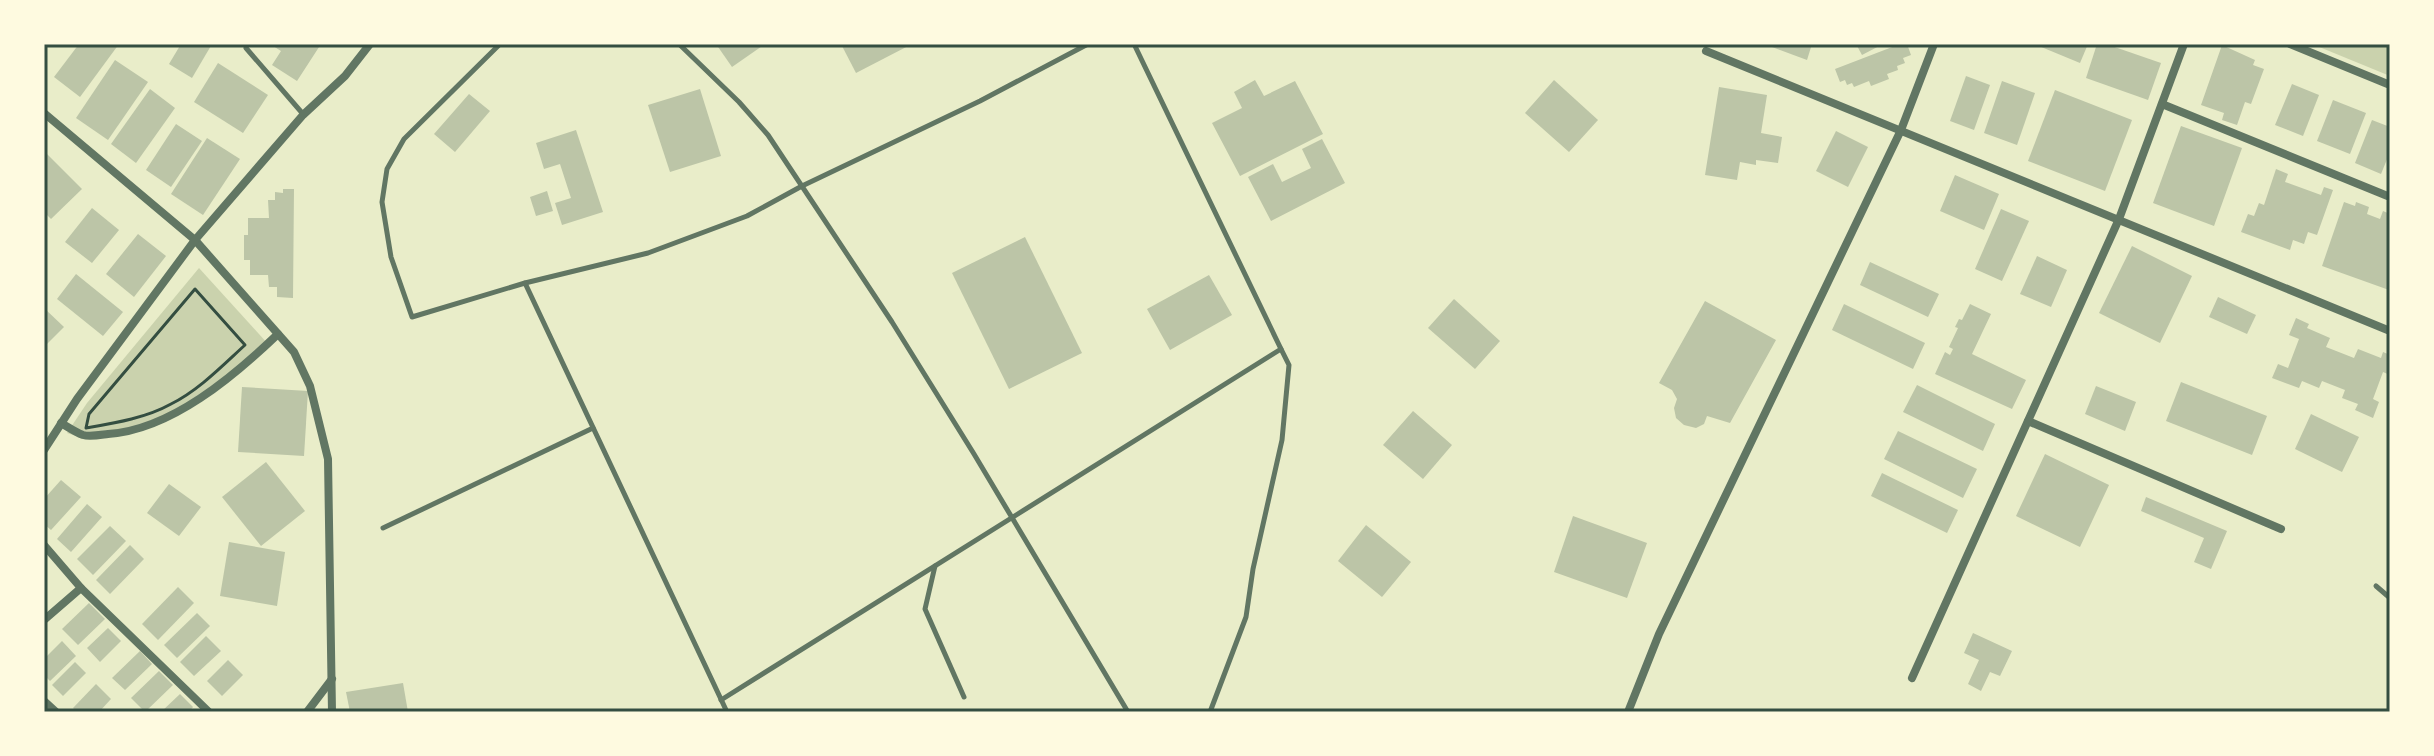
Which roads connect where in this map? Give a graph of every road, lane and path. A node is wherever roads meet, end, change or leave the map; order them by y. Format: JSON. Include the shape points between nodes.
{"nodes":[{"id":1,"x":370,"y":44,"type":"edge"},
{"id":2,"x":500,"y":44,"type":"edge"},
{"id":3,"x":679,"y":44,"type":"edge"},
{"id":4,"x":1088,"y":44,"type":"edge"},
{"id":5,"x":1134,"y":44,"type":"edge"},
{"id":6,"x":1934,"y":44,"type":"edge"},
{"id":7,"x":2184,"y":44,"type":"edge"},
{"id":8,"x":2290,"y":44,"type":"edge"},
{"id":9,"x":246,"y":48,"type":"dead end"},
{"id":10,"x":1706,"y":51,"type":"dead end"},
{"id":11,"x":2390,"y":85,"type":"edge"},
{"id":12,"x":2162,"y":104,"type":"junction"},
{"id":13,"x":44,"y":113,"type":"edge"},
{"id":14,"x":303,"y":115,"type":"junction"},
{"id":15,"x":1901,"y":130,"type":"junction"},
{"id":16,"x":802,"y":186,"type":"junction"},
{"id":17,"x":2390,"y":197,"type":"edge"},
{"id":18,"x":2119,"y":219,"type":"junction"},
{"id":19,"x":195,"y":240,"type":"junction"},
{"id":20,"x":525,"y":283,"type":"junction"},
{"id":21,"x":195,"y":289,"type":"joint"},
{"id":22,"x":2390,"y":331,"type":"edge"},
{"id":23,"x":278,"y":334,"type":"junction"},
{"id":24,"x":1281,"y":349,"type":"junction"},
{"id":25,"x":2028,"y":421,"type":"junction"},
{"id":26,"x":61,"y":423,"type":"junction"},
{"id":27,"x":593,"y":428,"type":"junction"},
{"id":28,"x":44,"y":450,"type":"edge"},
{"id":29,"x":1011,"y":516,"type":"junction"},
{"id":30,"x":383,"y":528,"type":"dead end"},
{"id":31,"x":2281,"y":529,"type":"dead end"},
{"id":32,"x":44,"y":545,"type":"edge"},
{"id":33,"x":935,"y":565,"type":"junction"},
{"id":34,"x":2376,"y":586,"type":"dead end"},
{"id":35,"x":81,"y":588,"type":"junction"},
{"id":36,"x":2390,"y":598,"type":"edge"},
{"id":37,"x":44,"y":620,"type":"edge"},
{"id":38,"x":1912,"y":678,"type":"dead end"},
{"id":39,"x":332,"y":679,"type":"junction"},
{"id":40,"x":964,"y":697,"type":"dead end"},
{"id":41,"x":721,"y":700,"type":"junction"},
{"id":42,"x":44,"y":701,"type":"edge"},
{"id":43,"x":56,"y":712,"type":"edge"},
{"id":44,"x":209,"y":712,"type":"edge"},
{"id":45,"x":307,"y":712,"type":"edge"},
{"id":46,"x":332,"y":712,"type":"edge"},
{"id":47,"x":727,"y":712,"type":"edge"},
{"id":48,"x":1128,"y":712,"type":"edge"},
{"id":49,"x":1210,"y":712,"type":"edge"},
{"id":50,"x":1628,"y":712,"type":"edge"}],
"edges":[{"from":1,"to":14,"type":"street"},
{"from":2,"to":20,"type":"lane","via":[[404,139],[387,169],[382,202],[391,257],[412,317]]},
{"from":3,"to":16,"type":"lane","via":[[768,135]]},
{"from":4,"to":16,"type":"lane"},
{"from":5,"to":24,"type":"lane"},
{"from":6,"to":15,"type":"street"},
{"from":7,"to":12,"type":"street"},
{"from":8,"to":11,"type":"street"},
{"from":9,"to":14,"type":"lane"},
{"from":10,"to":15,"type":"street"},
{"from":12,"to":17,"type":"street"},
{"from":12,"to":18,"type":"street"},
{"from":13,"to":19,"type":"street"},
{"from":14,"to":19,"type":"street"},
{"from":15,"to":18,"type":"street"},
{"from":15,"to":50,"type":"street","via":[[1659,634]]},
{"from":16,"to":20,"type":"lane","via":[[747,216],[648,253]]},
{"from":16,"to":29,"type":"lane"},
{"from":18,"to":22,"type":"street"},
{"from":18,"to":25,"type":"street"},
{"from":19,"to":23,"type":"street"},
{"from":19,"to":26,"type":"street"},
{"from":20,"to":27,"type":"lane"},
{"from":21,"to":21,"type":"path","via":[[245,345],[170,405],[86,428],[89,414]]},
{"from":23,"to":26,"type":"street","via":[[175,414],[125,433],[85,436]]},
{"from":23,"to":39,"type":"street","via":[[294,352],[310,386],[328,459]]},
{"from":24,"to":29,"type":"lane"},
{"from":24,"to":49,"type":"lane","via":[[1289,365],[1282,440],[1246,617]]},
{"from":25,"to":31,"type":"street"},
{"from":25,"to":38,"type":"street"},
{"from":26,"to":28,"type":"street"},
{"from":27,"to":30,"type":"lane"},
{"from":27,"to":41,"type":"lane"},
{"from":29,"to":33,"type":"lane"},
{"from":29,"to":48,"type":"lane"},
{"from":32,"to":35,"type":"street"},
{"from":33,"to":40,"type":"lane","via":[[925,609]]},
{"from":33,"to":41,"type":"lane"},
{"from":34,"to":36,"type":"lane"},
{"from":35,"to":37,"type":"street"},
{"from":35,"to":44,"type":"street"},
{"from":39,"to":45,"type":"street"},
{"from":39,"to":46,"type":"street"},
{"from":41,"to":47,"type":"lane"},
{"from":42,"to":43,"type":"street"}]}
